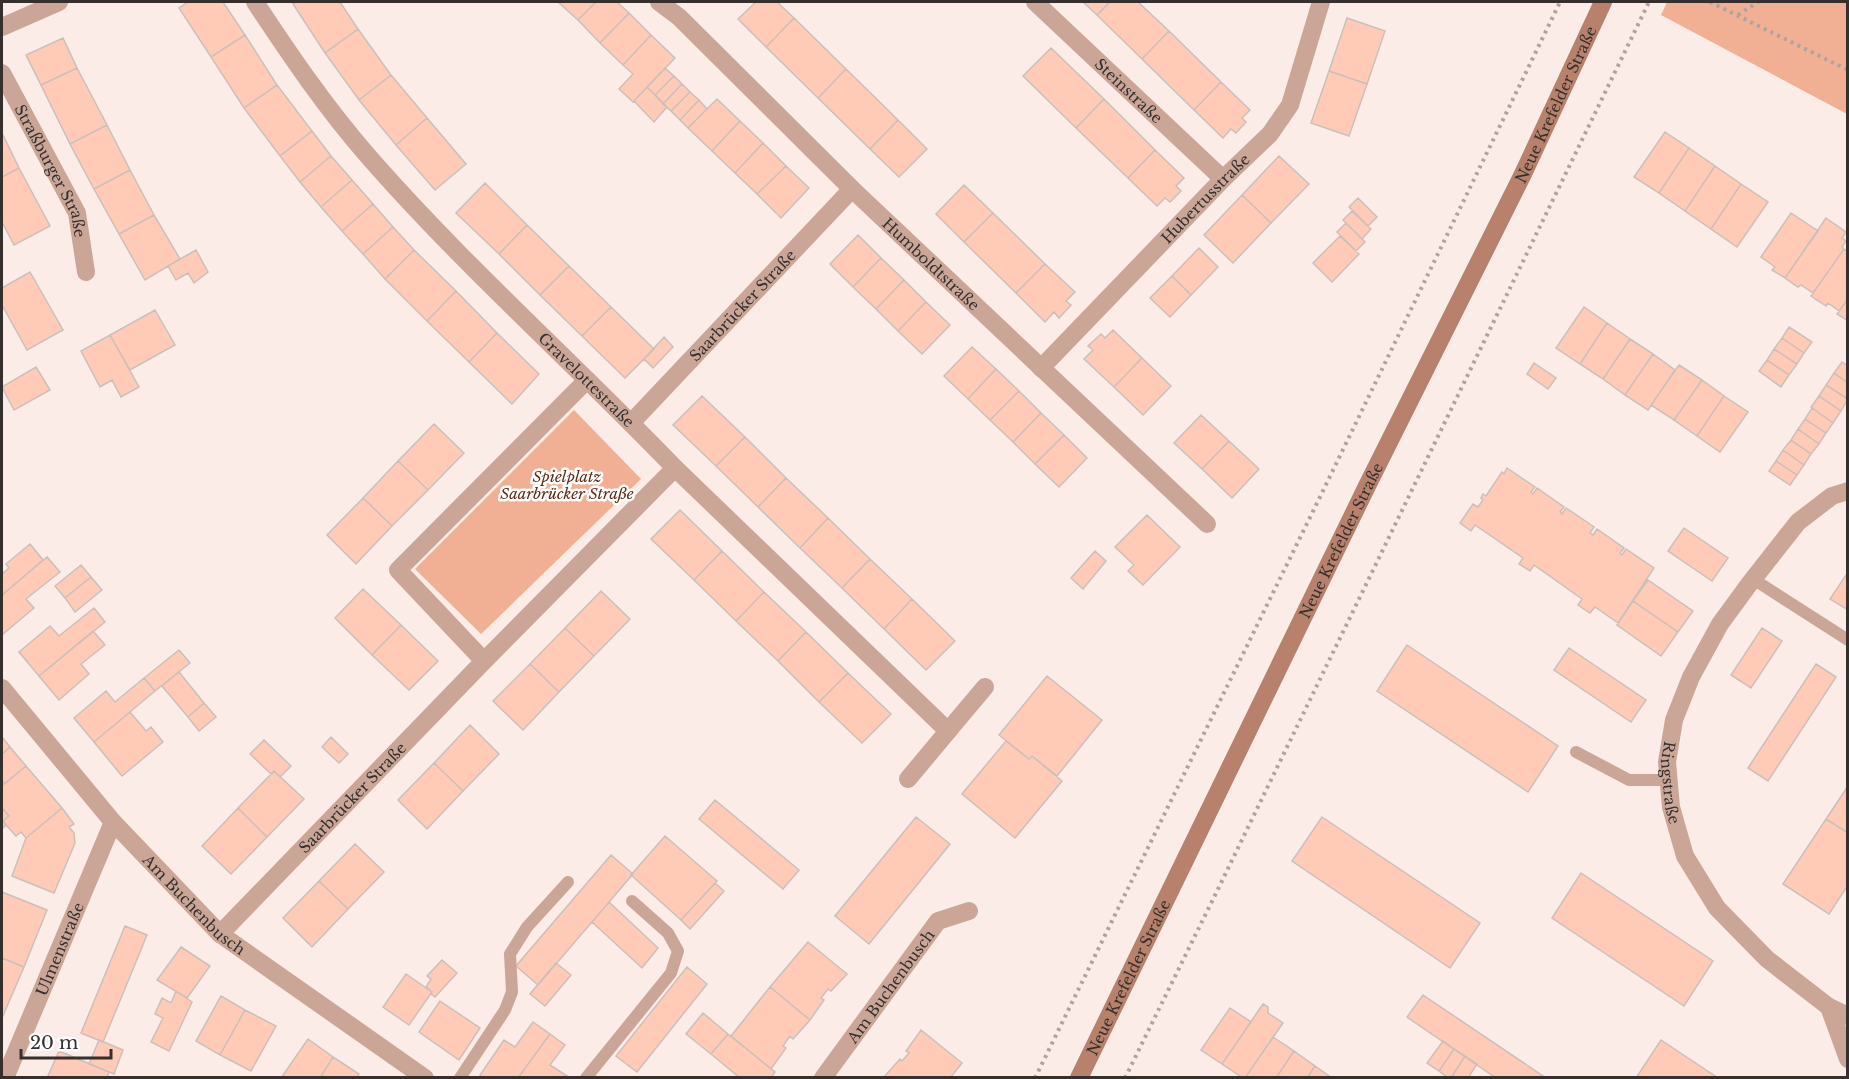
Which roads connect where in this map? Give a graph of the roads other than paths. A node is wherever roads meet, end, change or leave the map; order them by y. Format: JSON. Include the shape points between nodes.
{"nodes":[{"id":1,"x":58,"y":2,"type":"edge"},
{"id":2,"x":255,"y":2,"type":"edge"},
{"id":3,"x":659,"y":2,"type":"edge"},
{"id":4,"x":1035,"y":2,"type":"edge"},
{"id":5,"x":1321,"y":2,"type":"edge"},
{"id":6,"x":1603,"y":2,"type":"edge"},
{"id":7,"x":2,"y":27,"type":"edge"},
{"id":8,"x":2,"y":73,"type":"edge"},
{"id":9,"x":1223,"y":179,"type":"junction"},
{"id":10,"x":852,"y":189,"type":"junction"},
{"id":11,"x":86,"y":272,"type":"dead end"},
{"id":12,"x":1041,"y":368,"type":"junction"},
{"id":13,"x":587,"y":380,"type":"junction"},
{"id":14,"x":631,"y":423,"type":"junction"},
{"id":15,"x":675,"y":468,"type":"junction"},
{"id":16,"x":1848,"y":491,"type":"edge"},
{"id":17,"x":1207,"y":524,"type":"dead end"},
{"id":18,"x":1753,"y":579,"type":"junction"},
{"id":19,"x":1848,"y":640,"type":"edge"},
{"id":20,"x":484,"y":661,"type":"junction"},
{"id":21,"x":985,"y":687,"type":"dead end"},
{"id":22,"x":2,"y":688,"type":"edge"},
{"id":23,"x":948,"y":731,"type":"junction"},
{"id":24,"x":1576,"y":752,"type":"dead end"},
{"id":25,"x":908,"y":779,"type":"dead end"},
{"id":26,"x":1669,"y":780,"type":"junction"},
{"id":27,"x":113,"y":822,"type":"junction"},
{"id":28,"x":568,"y":882,"type":"dead end"},
{"id":29,"x":632,"y":901,"type":"dead end"},
{"id":30,"x":969,"y":911,"type":"dead end"},
{"id":31,"x":220,"y":934,"type":"junction"},
{"id":32,"x":1829,"y":1007,"type":"junction"},
{"id":33,"x":1848,"y":1016,"type":"edge"},
{"id":34,"x":1848,"y":1059,"type":"edge"},
{"id":35,"x":5,"y":1077,"type":"edge"},
{"id":36,"x":426,"y":1077,"type":"edge"},
{"id":37,"x":460,"y":1077,"type":"edge"},
{"id":38,"x":586,"y":1077,"type":"edge"},
{"id":39,"x":823,"y":1077,"type":"edge"},
{"id":40,"x":1079,"y":1077,"type":"edge"}],
"edges":[{"from":1,"to":7,"type":"street"},
{"from":2,"to":13,"type":"street","name":"Gravelottestraße","via":[[295,62],[368,155],[469,264]]},
{"from":3,"to":10,"type":"street","name":"Humboldtstraße","via":[[679,17]]},
{"from":4,"to":9,"type":"street","name":"Steinstraße"},
{"from":5,"to":9,"type":"street","name":"Hubertusstraße","via":[[1290,105],[1270,134]]},
{"from":6,"to":40,"type":"main road","name":"Neue Krefelder Straße","via":[[1523,174]]},
{"from":8,"to":11,"type":"street","name":"Straßburger Straße","via":[[77,213]]},
{"from":9,"to":12,"type":"street","name":"Hubertusstraße"},
{"from":10,"to":12,"type":"street","name":"Humboldtstraße"},
{"from":10,"to":14,"type":"street","name":"Saarbrücker Straße"},
{"from":12,"to":17,"type":"street","name":"Humboldtstraße"},
{"from":13,"to":14,"type":"street","name":"Gravelottestraße"},
{"from":13,"to":20,"type":"street","via":[[398,570]]},
{"from":14,"to":15,"type":"street","name":"Gravelottestraße"},
{"from":15,"to":20,"type":"street","name":"Saarbrücker Straße"},
{"from":15,"to":23,"type":"street","name":"Gravelottestraße"},
{"from":16,"to":18,"type":"street","name":"Ringstraße","via":[[1832,496],[1798,522]]},
{"from":18,"to":19,"type":"lane"},
{"from":18,"to":26,"type":"street","name":"Ringstraße","via":[[1720,624],[1691,676],[1674,720],[1667,762]]},
{"from":20,"to":31,"type":"street","name":"Saarbrücker Straße"},
{"from":21,"to":23,"type":"street"},
{"from":22,"to":27,"type":"street","name":"Am Buchenbusch"},
{"from":23,"to":25,"type":"street"},
{"from":24,"to":26,"type":"lane","via":[[1629,780]]},
{"from":26,"to":32,"type":"street","name":"Ringstraße","via":[[1671,807],[1685,856],[1717,908],[1767,959]]},
{"from":27,"to":31,"type":"street","name":"Am Buchenbusch"},
{"from":27,"to":35,"type":"street","name":"Ulmenstraße"},
{"from":28,"to":37,"type":"lane","via":[[527,927],[510,954],[512,992],[505,1010]]},
{"from":29,"to":38,"type":"lane","via":[[668,933],[678,951],[671,973]]},
{"from":30,"to":39,"type":"street","name":"Am Buchenbusch","via":[[938,921]]},
{"from":31,"to":36,"type":"street","name":"Am Buchenbusch"},
{"from":32,"to":33,"type":"street","name":"Ringstraße"},
{"from":32,"to":34,"type":"street"}]}
